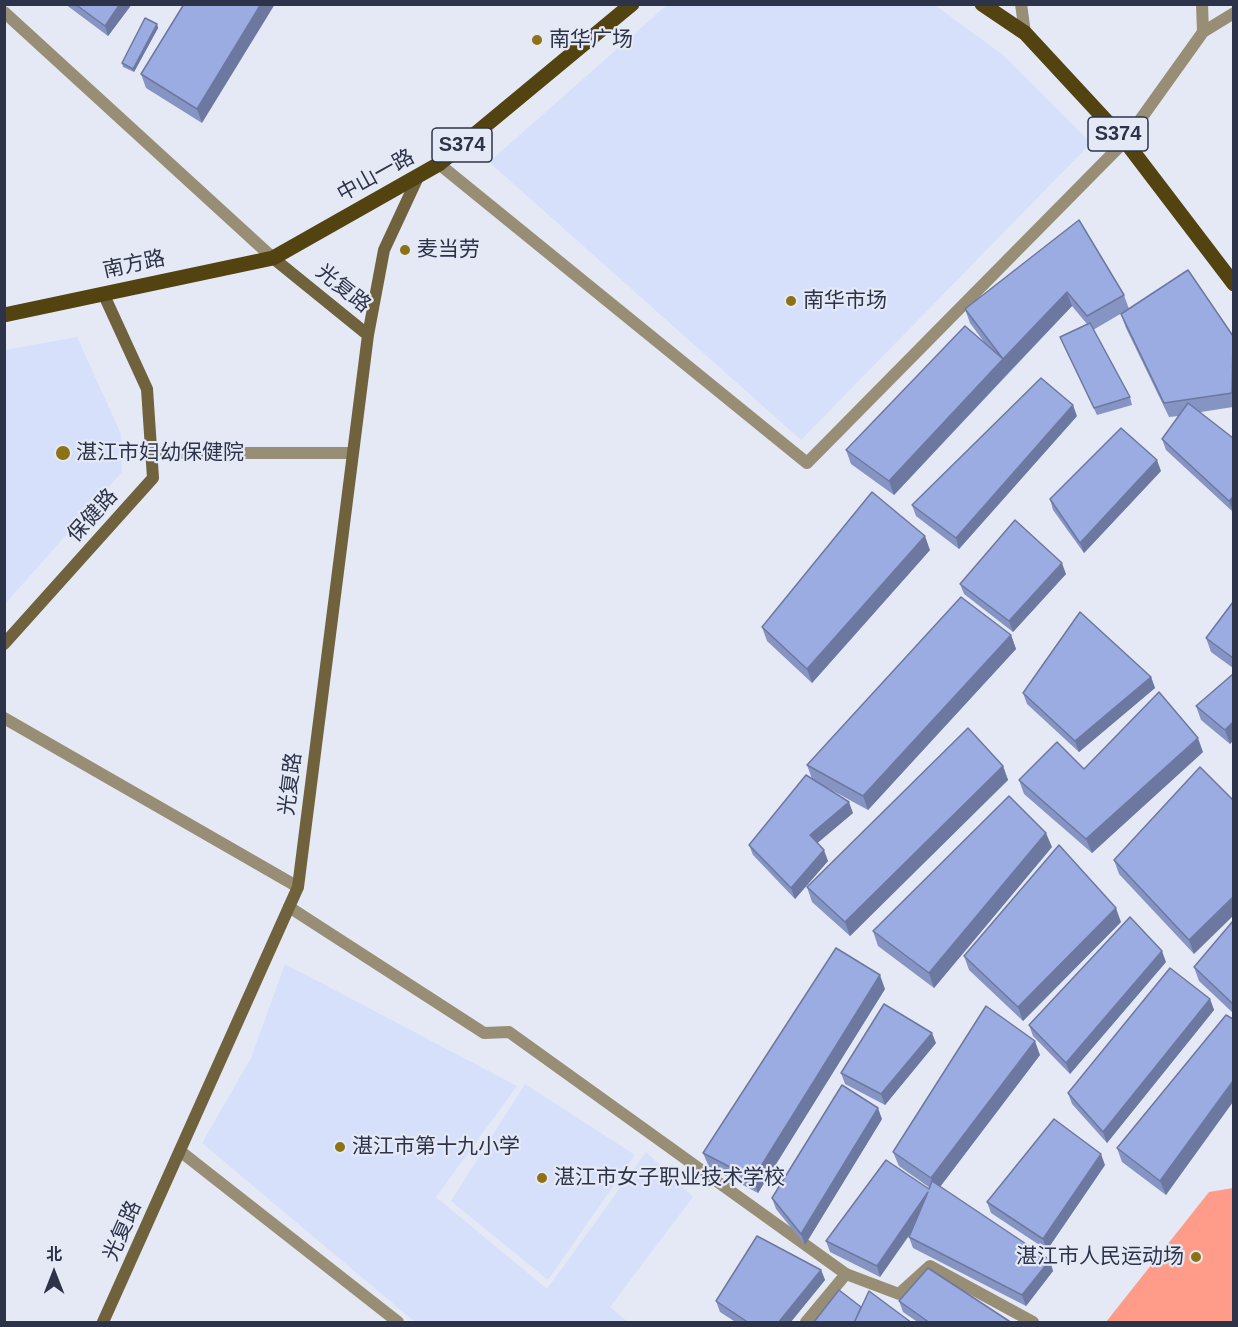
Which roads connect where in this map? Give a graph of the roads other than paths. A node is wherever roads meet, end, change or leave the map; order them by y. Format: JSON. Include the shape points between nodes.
{"nodes":[{"id":1,"x":632,"y":4,"type":"edge"},
{"id":2,"x":982,"y":4,"type":"edge"},
{"id":3,"x":1021,"y":4,"type":"edge"},
{"id":4,"x":1202,"y":4,"type":"edge"},
{"id":5,"x":4,"y":12,"type":"edge"},
{"id":6,"x":1233,"y":13,"type":"edge"},
{"id":7,"x":1203,"y":32,"type":"junction"},
{"id":8,"x":1025,"y":33,"type":"junction"},
{"id":9,"x":1125,"y":141,"type":"junction"},
{"id":10,"x":439,"y":164,"type":"junction"},
{"id":11,"x":418,"y":177,"type":"junction"},
{"id":12,"x":273,"y":258,"type":"junction"},
{"id":13,"x":1233,"y":284,"type":"edge"},
{"id":14,"x":103,"y":293,"type":"junction"},
{"id":15,"x":4,"y":315,"type":"edge"},
{"id":16,"x":368,"y":335,"type":"junction"},
{"id":17,"x":152,"y":453,"type":"junction"},
{"id":18,"x":352,"y":453,"type":"junction"},
{"id":19,"x":4,"y":644,"type":"edge"},
{"id":20,"x":4,"y":718,"type":"edge"},
{"id":21,"x":298,"y":887,"type":"junction"},
{"id":22,"x":289,"y":907,"type":"junction"},
{"id":23,"x":180,"y":1151,"type":"junction"},
{"id":24,"x":846,"y":1275,"type":"junction"},
{"id":25,"x":104,"y":1323,"type":"edge"},
{"id":26,"x":398,"y":1323,"type":"edge"},
{"id":27,"x":806,"y":1323,"type":"edge"},
{"id":28,"x":1033,"y":1323,"type":"edge"}],
"edges":[{"from":1,"to":10,"type":"main road","name":"中山一路","number":"S374"},
{"from":2,"to":8,"type":"main road","number":"S374"},
{"from":3,"to":8,"type":"street"},
{"from":4,"to":7,"type":"street"},
{"from":5,"to":12,"type":"street"},
{"from":6,"to":7,"type":"street"},
{"from":7,"to":9,"type":"street"},
{"from":8,"to":9,"type":"main road","number":"S374"},
{"from":9,"to":10,"type":"street","via":[[807,463]]},
{"from":9,"to":13,"type":"main road","number":"S374"},
{"from":10,"to":11,"type":"main road","name":"中山一路","number":"S374"},
{"from":11,"to":12,"type":"main road","name":"中山一路","number":"S374"},
{"from":11,"to":16,"type":"street","via":[[384,250]]},
{"from":12,"to":14,"type":"main road","name":"南方路","number":"S374"},
{"from":12,"to":16,"type":"street","name":"光复路"},
{"from":14,"to":15,"type":"main road","name":"南方路","number":"S374"},
{"from":14,"to":17,"type":"street","name":"保健路","via":[[147,389]]},
{"from":16,"to":18,"type":"street","name":"光复路"},
{"from":17,"to":18,"type":"street"},
{"from":17,"to":19,"type":"street","name":"保健路","via":[[153,478]]},
{"from":18,"to":21,"type":"street","name":"光复路"},
{"from":20,"to":21,"type":"street"},
{"from":21,"to":22,"type":"street","name":"光复路"},
{"from":22,"to":23,"type":"street","name":"光复路"},
{"from":22,"to":24,"type":"street","via":[[484,1033],[509,1032]]},
{"from":23,"to":25,"type":"street","name":"光复路"},
{"from":23,"to":26,"type":"street"},
{"from":24,"to":27,"type":"street"},
{"from":24,"to":28,"type":"street","via":[[899,1294],[930,1266]]}]}
